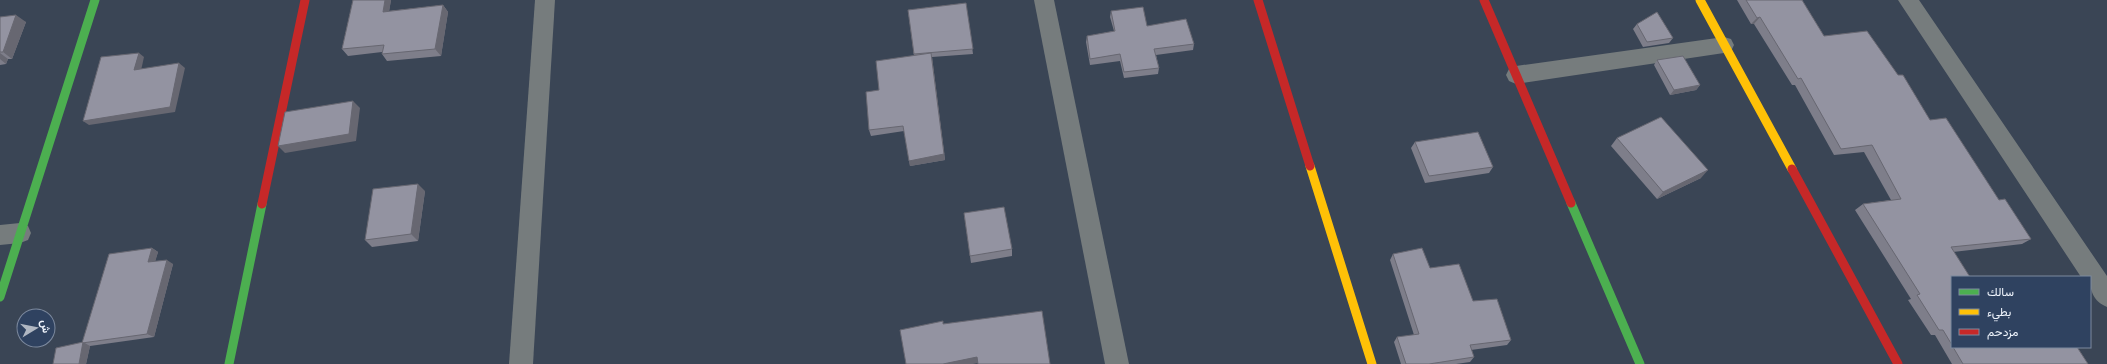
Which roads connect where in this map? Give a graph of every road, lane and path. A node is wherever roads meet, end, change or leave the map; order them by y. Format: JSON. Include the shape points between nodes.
{"nodes":[{"id":1,"x":95,"y":0,"type":"edge"},
{"id":2,"x":305,"y":0,"type":"edge"},
{"id":3,"x":545,"y":0,"type":"edge"},
{"id":4,"x":1044,"y":0,"type":"edge"},
{"id":5,"x":1258,"y":0,"type":"edge"},
{"id":6,"x":1484,"y":0,"type":"edge"},
{"id":7,"x":1700,"y":0,"type":"edge"},
{"id":8,"x":1908,"y":0,"type":"edge"},
{"id":9,"x":1724,"y":45,"type":"junction"},
{"id":10,"x":1516,"y":75,"type":"junction"},
{"id":11,"x":10,"y":234,"type":"edge"},
{"id":12,"x":2107,"y":296,"type":"edge"},
{"id":13,"x":0,"y":298,"type":"edge"},
{"id":14,"x":229,"y":364,"type":"edge"},
{"id":15,"x":521,"y":364,"type":"edge"},
{"id":16,"x":1117,"y":364,"type":"edge"},
{"id":17,"x":1372,"y":364,"type":"edge"},
{"id":18,"x":1640,"y":364,"type":"edge"},
{"id":19,"x":1898,"y":364,"type":"edge"}],
"edges":[{"from":1,"to":11,"type":"street"},
{"from":2,"to":14,"type":"street"},
{"from":3,"to":15,"type":"street"},
{"from":4,"to":16,"type":"street"},
{"from":5,"to":17,"type":"street"},
{"from":6,"to":10,"type":"street"},
{"from":7,"to":9,"type":"street"},
{"from":8,"to":12,"type":"street"},
{"from":9,"to":10,"type":"street"},
{"from":9,"to":19,"type":"street"},
{"from":10,"to":18,"type":"street"},
{"from":11,"to":13,"type":"street"}]}
